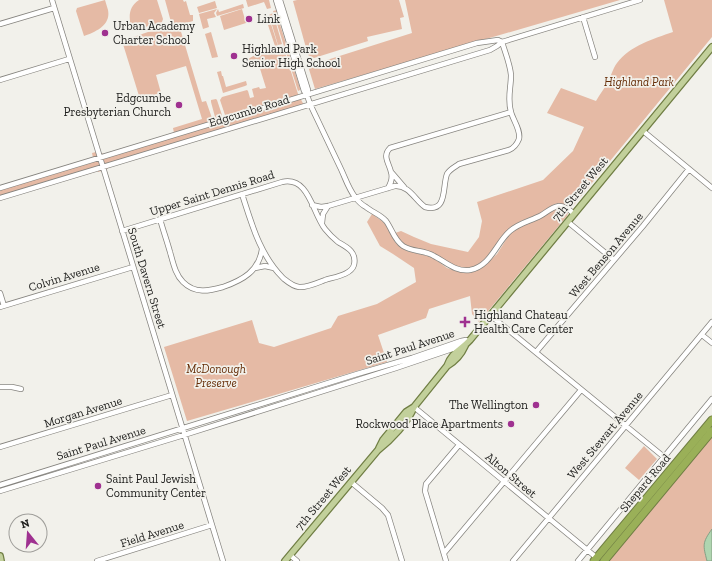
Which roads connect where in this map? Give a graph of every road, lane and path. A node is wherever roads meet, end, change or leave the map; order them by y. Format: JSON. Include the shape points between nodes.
{"nodes":[{"id":1,"x":52,"y":0,"type":"edge"},
{"id":2,"x":276,"y":0,"type":"edge"},
{"id":3,"x":280,"y":0,"type":"edge"},
{"id":4,"x":640,"y":0,"type":"edge"},
{"id":5,"x":54,"y":8,"type":"junction"},
{"id":6,"x":583,"y":17,"type":"junction"},
{"id":7,"x":0,"y":24,"type":"edge"},
{"id":8,"x":502,"y":42,"type":"junction"},
{"id":9,"x":712,"y":47,"type":"edge"},
{"id":10,"x":595,"y":57,"type":"dead end"},
{"id":11,"x":69,"y":59,"type":"junction"},
{"id":12,"x":0,"y":80,"type":"edge"},
{"id":13,"x":307,"y":94,"type":"junction"},
{"id":14,"x":310,"y":104,"type":"junction"},
{"id":15,"x":511,"y":112,"type":"junction"},
{"id":16,"x":643,"y":131,"type":"junction"},
{"id":17,"x":100,"y":158,"type":"junction"},
{"id":18,"x":103,"y":167,"type":"junction"},
{"id":19,"x":689,"y":169,"type":"junction"},
{"id":20,"x":392,"y":173,"type":"junction"},
{"id":21,"x":0,"y":188,"type":"edge"},
{"id":22,"x":388,"y":188,"type":"junction"},
{"id":23,"x":405,"y":188,"type":"junction"},
{"id":24,"x":712,"y":188,"type":"edge"},
{"id":25,"x":242,"y":194,"type":"junction"},
{"id":26,"x":0,"y":198,"type":"edge"},
{"id":27,"x":356,"y":198,"type":"junction"},
{"id":28,"x":312,"y":206,"type":"junction"},
{"id":29,"x":328,"y":206,"type":"junction"},
{"id":30,"x":574,"y":214,"type":"junction"},
{"id":31,"x":160,"y":219,"type":"junction"},
{"id":32,"x":568,"y":222,"type":"junction"},
{"id":33,"x":322,"y":225,"type":"junction"},
{"id":34,"x":122,"y":231,"type":"junction"},
{"id":35,"x":262,"y":249,"type":"junction"},
{"id":36,"x":614,"y":260,"type":"junction"},
{"id":37,"x":133,"y":267,"type":"junction"},
{"id":38,"x":255,"y":268,"type":"junction"},
{"id":39,"x":274,"y":268,"type":"junction"},
{"id":40,"x":0,"y":293,"type":"edge"},
{"id":41,"x":2,"y":306,"type":"edge"},
{"id":42,"x":490,"y":315,"type":"junction"},
{"id":43,"x":712,"y":322,"type":"edge"},
{"id":44,"x":702,"y":335,"type":"junction"},
{"id":45,"x":470,"y":340,"type":"junction"},
{"id":46,"x":712,"y":343,"type":"edge"},
{"id":47,"x":536,"y":352,"type":"junction"},
{"id":48,"x":0,"y":387,"type":"edge"},
{"id":49,"x":21,"y":389,"type":"dead end"},
{"id":50,"x":581,"y":390,"type":"junction"},
{"id":51,"x":172,"y":395,"type":"junction"},
{"id":52,"x":712,"y":399,"type":"edge"},
{"id":53,"x":414,"y":407,"type":"junction"},
{"id":54,"x":712,"y":420,"type":"edge"},
{"id":55,"x":625,"y":426,"type":"junction"},
{"id":56,"x":182,"y":429,"type":"junction"},
{"id":57,"x":712,"y":431,"type":"edge"},
{"id":58,"x":184,"y":435,"type":"junction"},
{"id":59,"x":459,"y":445,"type":"junction"},
{"id":60,"x":0,"y":447,"type":"edge"},
{"id":61,"x":664,"y":457,"type":"junction"},
{"id":62,"x":351,"y":482,"type":"junction"},
{"id":63,"x":504,"y":482,"type":"junction"},
{"id":64,"x":0,"y":485,"type":"edge"},
{"id":65,"x":0,"y":491,"type":"edge"},
{"id":66,"x":549,"y":519,"type":"junction"},
{"id":67,"x":212,"y":525,"type":"junction"},
{"id":68,"x":587,"y":550,"type":"junction"},
{"id":69,"x":444,"y":553,"type":"junction"},
{"id":70,"x":0,"y":556,"type":"edge"},
{"id":71,"x":290,"y":556,"type":"junction"},
{"id":72,"x":109,"y":559,"type":"edge"},
{"id":73,"x":598,"y":560,"type":"edge"},
{"id":74,"x":1,"y":561,"type":"edge"},
{"id":75,"x":97,"y":561,"type":"edge"},
{"id":76,"x":223,"y":561,"type":"edge"},
{"id":77,"x":285,"y":561,"type":"edge"},
{"id":78,"x":297,"y":561,"type":"edge"},
{"id":79,"x":402,"y":561,"type":"edge"},
{"id":80,"x":446,"y":561,"type":"edge"},
{"id":81,"x":513,"y":561,"type":"edge"},
{"id":82,"x":578,"y":561,"type":"edge"}],
"edges":[{"from":1,"to":5,"type":"street","name":"South Davern Street"},
{"from":2,"to":13,"type":"street"},
{"from":3,"to":13,"type":"street","via":[[308,90]]},
{"from":4,"to":6,"type":"street","name":"Edgcumbe Road"},
{"from":5,"to":7,"type":"street"},
{"from":5,"to":11,"type":"street","name":"South Davern Street"},
{"from":6,"to":8,"type":"street","name":"Edgcumbe Road"},
{"from":6,"to":10,"type":"street"},
{"from":8,"to":13,"type":"street","name":"Edgcumbe Road","via":[[498,40],[477,43]]},
{"from":8,"to":14,"type":"street","name":"Edgcumbe Road","via":[[490,50]]},
{"from":8,"to":15,"type":"street","via":[[510,73]]},
{"from":9,"to":16,"type":"main road","name":"7th Street West"},
{"from":11,"to":12,"type":"street"},
{"from":11,"to":17,"type":"street","name":"South Davern Street"},
{"from":13,"to":14,"type":"street"},
{"from":13,"to":17,"type":"street","name":"Edgcumbe Road"},
{"from":14,"to":18,"type":"street","name":"Edgcumbe Road"},
{"from":14,"to":27,"type":"street"},
{"from":15,"to":20,"type":"street","via":[[392,147],[386,156]]},
{"from":15,"to":23,"type":"street","via":[[519,138],[516,145],[511,149],[454,167],[445,181],[440,204],[429,208]]},
{"from":16,"to":19,"type":"street"},
{"from":16,"to":30,"type":"main road","name":"7th Street West"},
{"from":17,"to":18,"type":"street","name":"South Davern Street"},
{"from":17,"to":21,"type":"street","name":"Edgcumbe Road"},
{"from":18,"to":26,"type":"street","name":"Edgcumbe Road"},
{"from":18,"to":34,"type":"street","name":"South Davern Street"},
{"from":19,"to":24,"type":"street"},
{"from":19,"to":36,"type":"street","name":"West Benson Avenue"},
{"from":20,"to":22,"type":"street"},
{"from":20,"to":23,"type":"street"},
{"from":22,"to":23,"type":"street","via":[[401,185]]},
{"from":22,"to":27,"type":"street"},
{"from":25,"to":28,"type":"street","name":"Upper Saint Dennis Road","via":[[291,181],[301,186]]},
{"from":25,"to":31,"type":"street","name":"Upper Saint Dennis Road"},
{"from":25,"to":35,"type":"street"},
{"from":27,"to":29,"type":"street"},
{"from":27,"to":30,"type":"street","via":[[383,218],[404,246],[431,254],[451,267],[462,270],[473,269],[484,263],[510,231],[522,222],[558,206],[565,207]]},
{"from":28,"to":29,"type":"street"},
{"from":28,"to":33,"type":"street","name":"Upper Saint Dennis Road"},
{"from":29,"to":33,"type":"street","via":[[323,214]]},
{"from":30,"to":32,"type":"main road","name":"7th Street West"},
{"from":31,"to":34,"type":"street","name":"Upper Saint Dennis Road"},
{"from":31,"to":38,"type":"street","via":[[178,276],[192,288],[207,291],[233,284]]},
{"from":32,"to":36,"type":"street"},
{"from":32,"to":42,"type":"main road","name":"7th Street West"},
{"from":33,"to":39,"type":"street","name":"Upper Saint Dennis Road","via":[[351,251],[354,262],[349,271],[300,287],[289,283]]},
{"from":34,"to":37,"type":"street","name":"South Davern Street"},
{"from":35,"to":38,"type":"street"},
{"from":35,"to":39,"type":"street","name":"Upper Saint Dennis Road"},
{"from":36,"to":47,"type":"street","name":"West Benson Avenue"},
{"from":37,"to":41,"type":"street","name":"Colvin Avenue"},
{"from":37,"to":51,"type":"street","name":"South Davern Street"},
{"from":38,"to":39,"type":"street"},
{"from":40,"to":41,"type":"street"},
{"from":42,"to":45,"type":"main road","name":"7th Street West"},
{"from":42,"to":47,"type":"street"},
{"from":43,"to":44,"type":"street","name":"West Stewart Avenue"},
{"from":44,"to":46,"type":"street"},
{"from":44,"to":55,"type":"street","name":"West Stewart Avenue"},
{"from":45,"to":53,"type":"main road","name":"7th Street West","via":[[450,359]]},
{"from":45,"to":56,"type":"street","name":"Saint Paul Avenue"},
{"from":45,"to":58,"type":"street","name":"Saint Paul Avenue","via":[[455,348],[396,368]]},
{"from":47,"to":50,"type":"street"},
{"from":48,"to":49,"type":"street","via":[[12,386]]},
{"from":50,"to":55,"type":"street"},
{"from":50,"to":63,"type":"street"},
{"from":51,"to":56,"type":"street","name":"South Davern Street"},
{"from":51,"to":60,"type":"street","name":"Morgan Avenue"},
{"from":52,"to":61,"type":"street"},
{"from":53,"to":59,"type":"street","name":"Alton Street"},
{"from":53,"to":62,"type":"main road","name":"7th Street West","via":[[387,443]]},
{"from":54,"to":73,"type":"highway","name":"Shepard Road"},
{"from":55,"to":61,"type":"street"},
{"from":55,"to":66,"type":"street","name":"West Stewart Avenue"},
{"from":56,"to":58,"type":"street","name":"South Davern Street"},
{"from":56,"to":64,"type":"street","name":"Saint Paul Avenue"},
{"from":57,"to":73,"type":"highway","name":"Shepard Road","via":[[620,542],[604,559]]},
{"from":58,"to":65,"type":"street","name":"Saint Paul Avenue"},
{"from":58,"to":67,"type":"street","name":"South Davern Street"},
{"from":59,"to":63,"type":"street","name":"Alton Street"},
{"from":59,"to":69,"type":"street","via":[[425,488]]},
{"from":61,"to":68,"type":"street"},
{"from":62,"to":71,"type":"main road","name":"7th Street West"},
{"from":62,"to":79,"type":"street","via":[[388,515]]},
{"from":63,"to":66,"type":"street","name":"Alton Street"},
{"from":63,"to":69,"type":"street"},
{"from":66,"to":68,"type":"street","name":"Alton Street"},
{"from":66,"to":81,"type":"street","name":"West Stewart Avenue"},
{"from":67,"to":72,"type":"street","name":"Field Avenue"},
{"from":67,"to":76,"type":"street","name":"South Davern Street"},
{"from":68,"to":73,"type":"street","name":"Alton Street"},
{"from":68,"to":82,"type":"street"},
{"from":69,"to":80,"type":"street"},
{"from":70,"to":74,"type":"main road"},
{"from":71,"to":77,"type":"main road","name":"7th Street West"},
{"from":71,"to":78,"type":"street"},
{"from":72,"to":75,"type":"street","name":"Field Avenue"}]}
